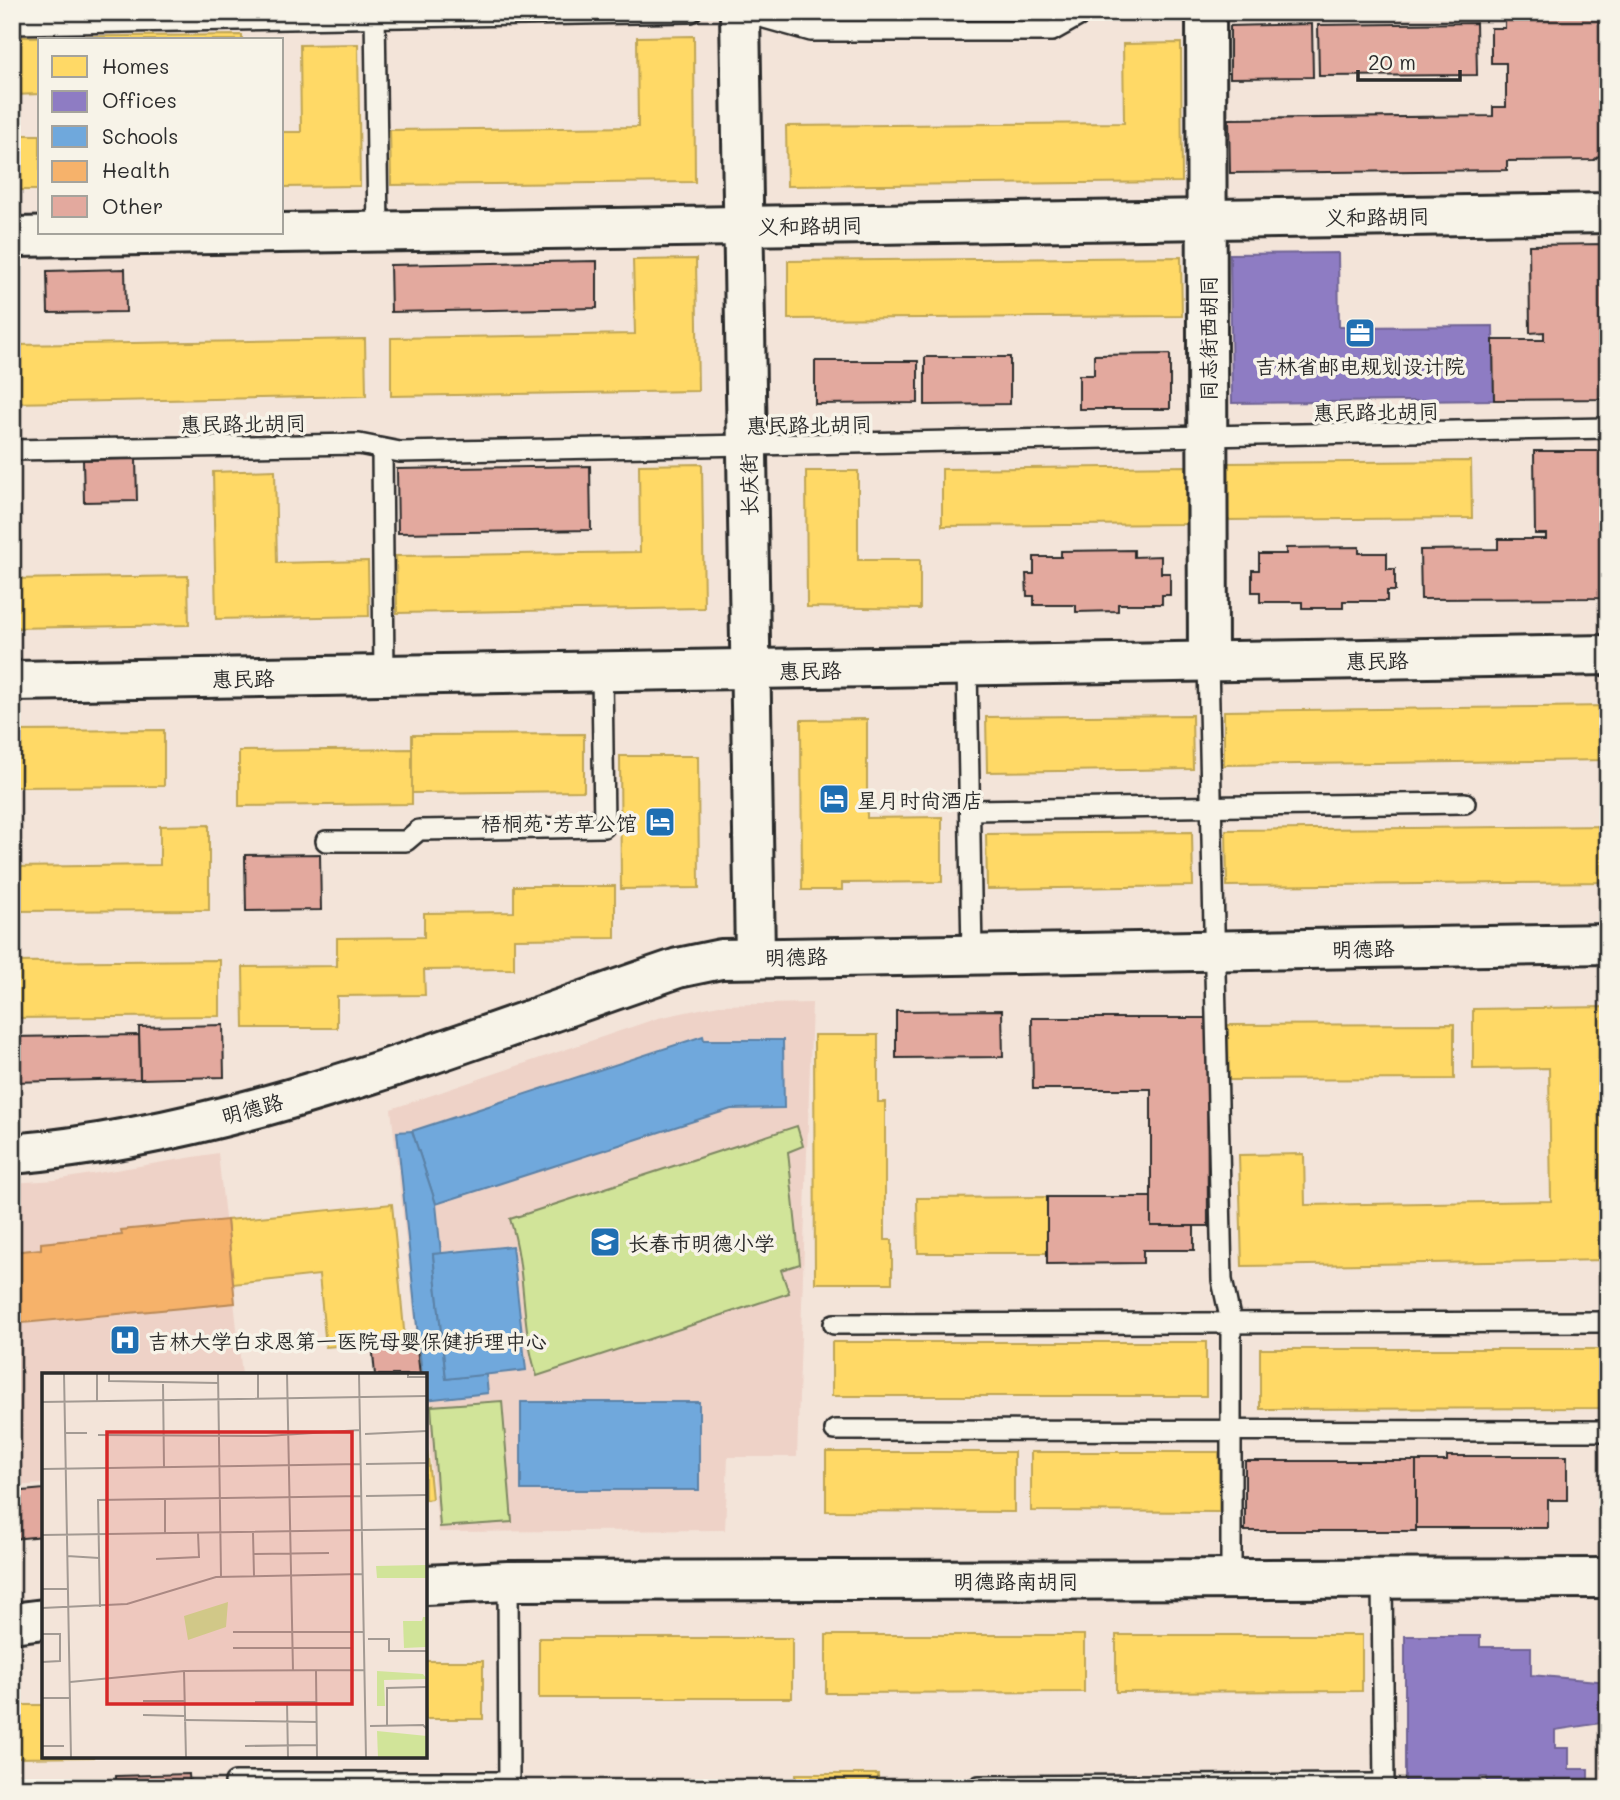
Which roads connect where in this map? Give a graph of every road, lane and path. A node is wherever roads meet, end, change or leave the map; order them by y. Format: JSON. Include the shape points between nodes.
{"nodes":[{"id":1,"x":691,"y":12,"type":"edge"},
{"id":2,"x":741,"y":12,"type":"edge"},
{"id":3,"x":1086,"y":12,"type":"edge"},
{"id":4,"x":1206,"y":12,"type":"edge"},
{"id":5,"x":375,"y":15,"type":"edge"},
{"id":6,"x":12,"y":24,"type":"edge"},
{"id":7,"x":1608,"y":213,"type":"edge"},
{"id":8,"x":1207,"y":219,"type":"junction"},
{"id":9,"x":743,"y":226,"type":"junction"},
{"id":10,"x":378,"y":231,"type":"junction"},
{"id":11,"x":284,"y":233,"type":"edge"},
{"id":12,"x":195,"y":234,"type":"edge"},
{"id":13,"x":12,"y":237,"type":"edge"},
{"id":14,"x":1608,"y":429,"type":"edge"},
{"id":15,"x":1207,"y":438,"type":"junction"},
{"id":16,"x":748,"y":448,"type":"junction"},
{"id":17,"x":382,"y":449,"type":"junction"},
{"id":18,"x":12,"y":450,"type":"edge"},
{"id":19,"x":1608,"y":655,"type":"edge"},
{"id":20,"x":1208,"y":663,"type":"junction"},
{"id":21,"x":967,"y":667,"type":"junction"},
{"id":22,"x":751,"y":670,"type":"junction"},
{"id":23,"x":602,"y":673,"type":"junction"},
{"id":24,"x":384,"y":676,"type":"junction"},
{"id":25,"x":12,"y":681,"type":"edge"},
{"id":26,"x":1465,"y":803,"type":"dead end"},
{"id":27,"x":1210,"y":807,"type":"junction"},
{"id":28,"x":970,"y":810,"type":"junction"},
{"id":29,"x":326,"y":841,"type":"dead end"},
{"id":30,"x":1608,"y":944,"type":"edge"},
{"id":31,"x":1213,"y":950,"type":"junction"},
{"id":32,"x":972,"y":954,"type":"junction"},
{"id":33,"x":755,"y":957,"type":"junction"},
{"id":34,"x":12,"y":1154,"type":"edge"},
{"id":35,"x":1231,"y":1322,"type":"junction"},
{"id":36,"x":1608,"y":1322,"type":"edge"},
{"id":37,"x":834,"y":1324,"type":"dead end"},
{"id":38,"x":835,"y":1430,"type":"dead end"},
{"id":39,"x":1231,"y":1431,"type":"junction"},
{"id":40,"x":1608,"y":1431,"type":"edge"},
{"id":41,"x":1608,"y":1578,"type":"edge"},
{"id":42,"x":1231,"y":1579,"type":"junction"},
{"id":43,"x":1382,"y":1579,"type":"junction"},
{"id":44,"x":508,"y":1581,"type":"junction"},
{"id":45,"x":427,"y":1585,"type":"edge"},
{"id":46,"x":42,"y":1619,"type":"edge"},
{"id":47,"x":12,"y":1623,"type":"edge"},
{"id":48,"x":235,"y":1782,"type":"dead end"},
{"id":49,"x":509,"y":1785,"type":"edge"},
{"id":50,"x":979,"y":1786,"type":"dead end"},
{"id":51,"x":1189,"y":1786,"type":"edge"},
{"id":52,"x":1384,"y":1786,"type":"edge"}],
"edges":[{"from":1,"to":5,"type":"lane"},
{"from":2,"to":3,"type":"lane","via":[[811,31],[1052,31]]},
{"from":2,"to":9,"type":"street","name":"长庆街"},
{"from":4,"to":8,"type":"street","name":"同志街西胡同"},
{"from":5,"to":6,"type":"lane"},
{"from":5,"to":10,"type":"lane"},
{"from":7,"to":8,"type":"street","name":"义和路胡同"},
{"from":8,"to":9,"type":"street","name":"义和路胡同"},
{"from":8,"to":15,"type":"street","name":"同志街西胡同"},
{"from":9,"to":10,"type":"street","name":"义和路胡同"},
{"from":9,"to":16,"type":"street","name":"长庆街"},
{"from":10,"to":11,"type":"street","name":"义和路胡同"},
{"from":12,"to":13,"type":"street","name":"义和路胡同"},
{"from":14,"to":15,"type":"lane","name":"惠民路北胡同"},
{"from":15,"to":16,"type":"lane","name":"惠民路北胡同"},
{"from":15,"to":20,"type":"street","name":"同志街西胡同"},
{"from":16,"to":17,"type":"lane","name":"惠民路北胡同"},
{"from":16,"to":22,"type":"street","name":"长庆街"},
{"from":17,"to":18,"type":"lane","name":"惠民路北胡同","via":[[359,444]]},
{"from":17,"to":24,"type":"lane"},
{"from":19,"to":20,"type":"street","name":"惠民路"},
{"from":20,"to":21,"type":"street","name":"惠民路"},
{"from":20,"to":27,"type":"lane"},
{"from":21,"to":22,"type":"street","name":"惠民路"},
{"from":21,"to":28,"type":"lane"},
{"from":22,"to":23,"type":"street","name":"惠民路"},
{"from":22,"to":33,"type":"street","name":"长庆街"},
{"from":23,"to":24,"type":"street","name":"惠民路"},
{"from":23,"to":29,"type":"lane","via":[[604,827],[419,830],[406,841]]},
{"from":24,"to":25,"type":"street","name":"惠民路"},
{"from":26,"to":27,"type":"lane"},
{"from":27,"to":28,"type":"lane"},
{"from":27,"to":31,"type":"lane"},
{"from":28,"to":32,"type":"lane"},
{"from":30,"to":31,"type":"street","name":"明德路"},
{"from":31,"to":32,"type":"street","name":"明德路"},
{"from":31,"to":35,"type":"lane","via":[[1222,1280]]},
{"from":32,"to":33,"type":"street","name":"明德路"},
{"from":33,"to":34,"type":"street","name":"明德路","via":[[678,968],[315,1090],[209,1120]]},
{"from":35,"to":36,"type":"lane"},
{"from":35,"to":37,"type":"lane"},
{"from":35,"to":39,"type":"lane"},
{"from":38,"to":39,"type":"lane"},
{"from":39,"to":40,"type":"lane"},
{"from":39,"to":42,"type":"lane"},
{"from":41,"to":43,"type":"street","name":"明德路南胡同"},
{"from":42,"to":43,"type":"street","name":"明德路南胡同"},
{"from":42,"to":44,"type":"street","name":"明德路南胡同"},
{"from":43,"to":52,"type":"lane"},
{"from":44,"to":45,"type":"street","name":"明德路南胡同"},
{"from":44,"to":49,"type":"lane"},
{"from":46,"to":47,"type":"street"},
{"from":48,"to":49,"type":"lane"},
{"from":50,"to":51,"type":"lane"},
{"from":51,"to":52,"type":"lane"}]}
